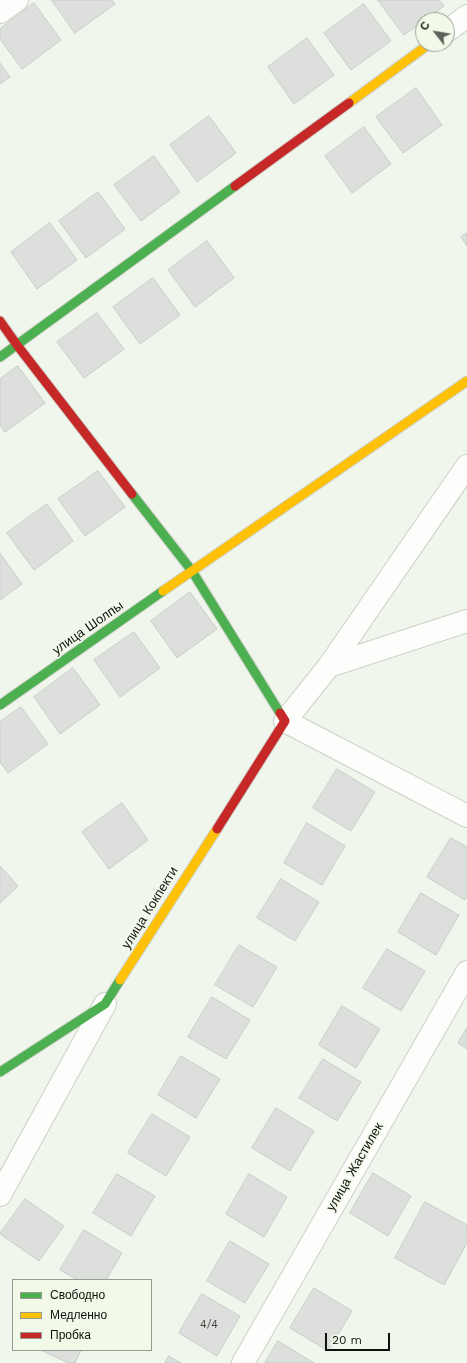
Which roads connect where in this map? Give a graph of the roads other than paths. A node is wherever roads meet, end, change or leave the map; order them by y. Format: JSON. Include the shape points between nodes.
{"nodes":[{"id":1,"x":17,"y":0,"type":"edge"},
{"id":2,"x":0,"y":12,"type":"edge"},
{"id":3,"x":467,"y":16,"type":"edge"},
{"id":4,"x":455,"y":25,"type":"edge"},
{"id":5,"x":418,"y":52,"type":"edge"},
{"id":6,"x":0,"y":320,"type":"edge"},
{"id":7,"x":17,"y":345,"type":"junction"},
{"id":8,"x":0,"y":357,"type":"edge"},
{"id":9,"x":467,"y":381,"type":"edge"},
{"id":10,"x":467,"y":466,"type":"edge"},
{"id":11,"x":192,"y":571,"type":"junction"},
{"id":12,"x":467,"y":621,"type":"edge"},
{"id":13,"x":329,"y":666,"type":"junction"},
{"id":14,"x":0,"y":705,"type":"edge"},
{"id":15,"x":285,"y":721,"type":"junction"},
{"id":16,"x":467,"y":816,"type":"edge"},
{"id":17,"x":467,"y":972,"type":"edge"},
{"id":18,"x":105,"y":1004,"type":"junction"},
{"id":19,"x":0,"y":1072,"type":"edge"},
{"id":20,"x":0,"y":1195,"type":"edge"},
{"id":21,"x":243,"y":1363,"type":"edge"}],
"edges":[{"from":1,"to":2,"type":"street"},
{"from":3,"to":4,"type":"street"},
{"from":5,"to":7,"type":"street"},
{"from":6,"to":7,"type":"street"},
{"from":7,"to":8,"type":"street"},
{"from":7,"to":11,"type":"street"},
{"from":9,"to":11,"type":"street","name":"улица Шолпы"},
{"from":10,"to":13,"type":"street"},
{"from":11,"to":14,"type":"street","name":"улица Шолпы"},
{"from":11,"to":15,"type":"street"},
{"from":12,"to":13,"type":"street"},
{"from":13,"to":15,"type":"street"},
{"from":15,"to":16,"type":"street"},
{"from":15,"to":18,"type":"street","name":"улица Кокпекти"},
{"from":17,"to":21,"type":"street","name":"улица Жастилек"},
{"from":18,"to":19,"type":"street","name":"улица Кокпекти"},
{"from":18,"to":20,"type":"street"}]}
